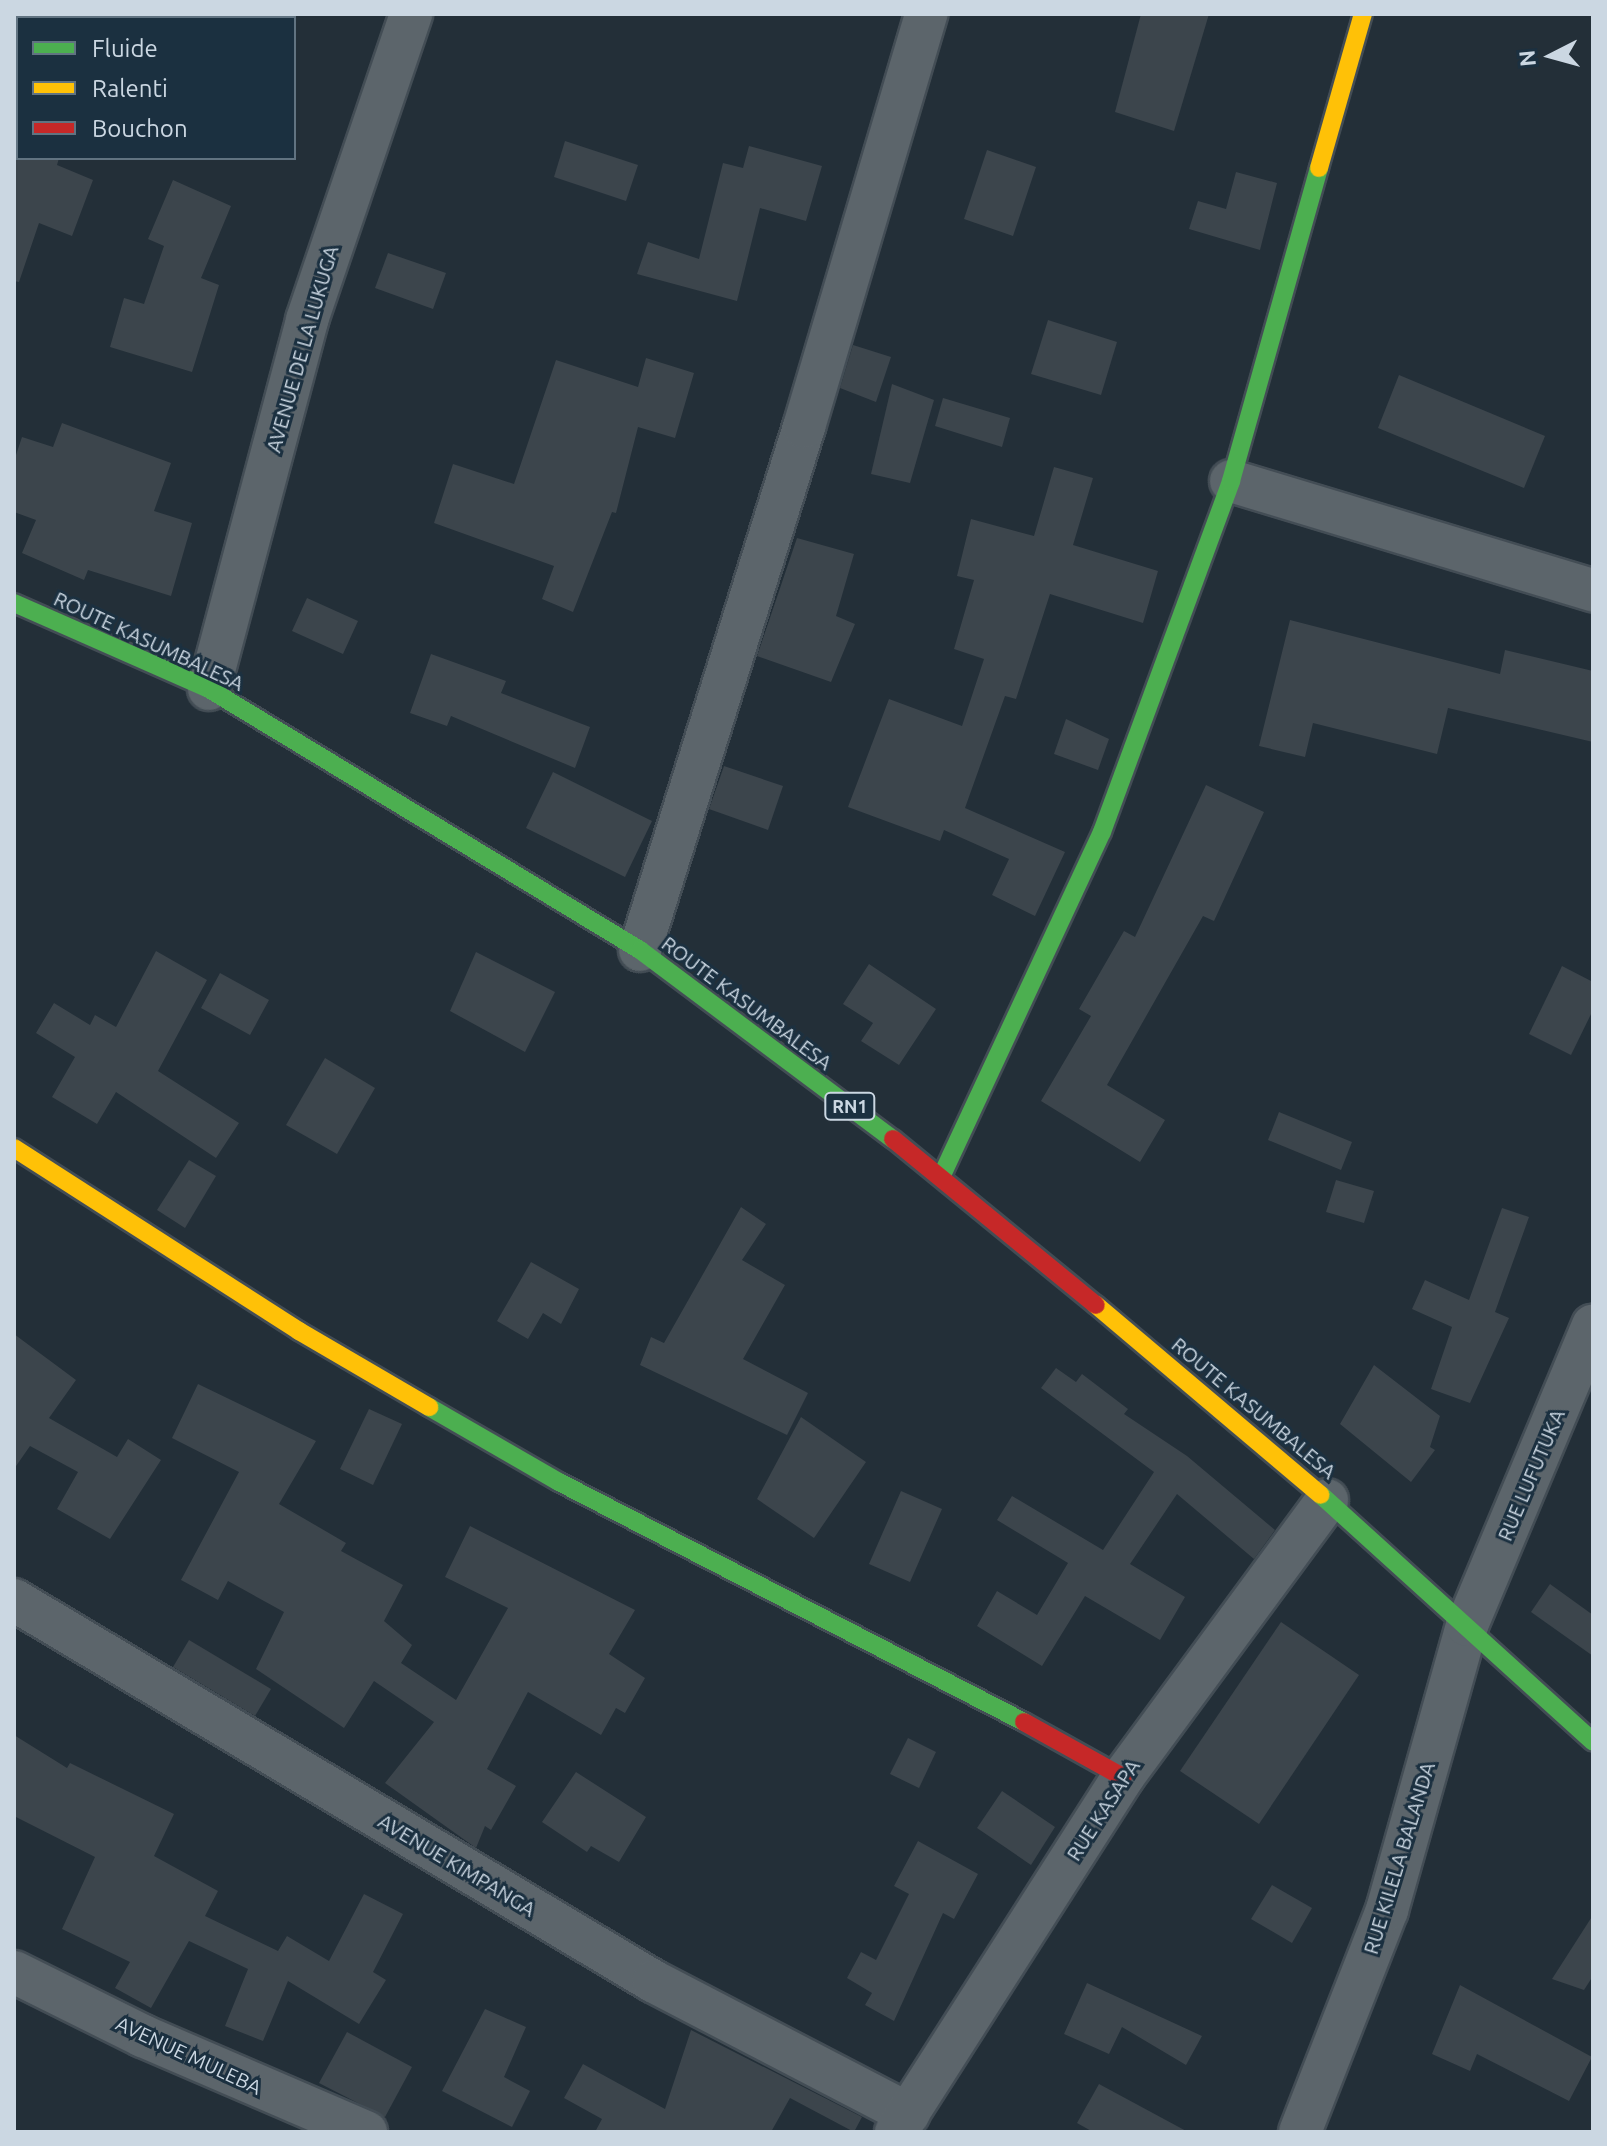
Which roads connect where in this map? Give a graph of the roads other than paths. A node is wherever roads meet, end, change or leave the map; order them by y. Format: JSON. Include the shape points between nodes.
{"nodes":[{"id":1,"x":411,"y":14,"type":"edge"},
{"id":2,"x":926,"y":14,"type":"edge"},
{"id":3,"x":1363,"y":14,"type":"edge"},
{"id":4,"x":1231,"y":481,"type":"junction"},
{"id":5,"x":1593,"y":590,"type":"edge"},
{"id":6,"x":14,"y":603,"type":"edge"},
{"id":7,"x":209,"y":689,"type":"junction"},
{"id":8,"x":640,"y":950,"type":"junction"},
{"id":9,"x":14,"y":1148,"type":"edge"},
{"id":10,"x":942,"y":1175,"type":"junction"},
{"id":11,"x":1593,"y":1325,"type":"edge"},
{"id":12,"x":1327,"y":1500,"type":"junction"},
{"id":13,"x":14,"y":1600,"type":"edge"},
{"id":14,"x":1467,"y":1625,"type":"junction"},
{"id":15,"x":1593,"y":1742,"type":"edge"},
{"id":16,"x":1123,"y":1777,"type":"junction"},
{"id":17,"x":14,"y":1972,"type":"edge"},
{"id":18,"x":902,"y":2123,"type":"edge"},
{"id":19,"x":366,"y":2132,"type":"edge"},
{"id":20,"x":1300,"y":2132,"type":"edge"}],
"edges":[{"from":1,"to":7,"type":"street","name":"AVENUE DE LA LUKUGA","via":[[307,320]]},
{"from":2,"to":8,"type":"street","via":[[804,427]]},
{"from":3,"to":4,"type":"main road"},
{"from":4,"to":5,"type":"street"},
{"from":4,"to":10,"type":"main road","via":[[1102,832]]},
{"from":6,"to":7,"type":"main road","name":"ROUTE KASUMBALESA","number":"RN1"},
{"from":7,"to":8,"type":"main road","name":"ROUTE KASUMBALESA","number":"RN1"},
{"from":8,"to":10,"type":"main road","name":"ROUTE KASUMBALESA","number":"RN1"},
{"from":9,"to":16,"type":"main road","via":[[299,1331],[559,1482],[916,1662]]},
{"from":10,"to":12,"type":"main road","name":"ROUTE KASUMBALESA","number":"RN1"},
{"from":11,"to":14,"type":"street","name":"RUE LUFUTUKA"},
{"from":12,"to":14,"type":"main road","name":"ROUTE KASUMBALESA","number":"RN1"},
{"from":12,"to":16,"type":"street","name":"RUE KASAPA"},
{"from":13,"to":18,"type":"street","name":"AVENUE KIMPANGA","via":[[653,1981]]},
{"from":14,"to":15,"type":"main road","name":"ROUTE KASUMBALESA","number":"RN1"},
{"from":14,"to":20,"type":"street","name":"RUE KILELA BALANDA","via":[[1387,1910]]},
{"from":16,"to":18,"type":"street","name":"RUE KASAPA"},
{"from":17,"to":19,"type":"street","name":"AVENUE MULEBA","via":[[143,2036]]}]}
